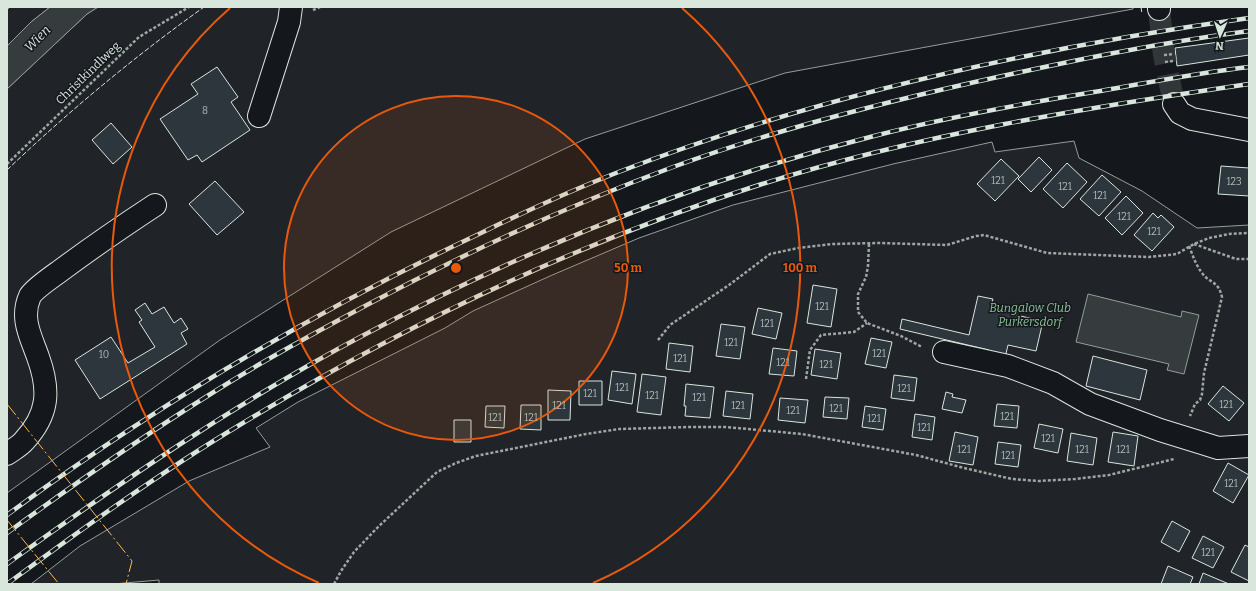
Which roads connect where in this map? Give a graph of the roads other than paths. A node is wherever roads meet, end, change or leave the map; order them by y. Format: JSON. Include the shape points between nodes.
{"nodes":[{"id":1,"x":291,"y":7,"type":"edge"},
{"id":2,"x":1174,"y":104,"type":"tunnel mouth"},
{"id":3,"x":259,"y":116,"type":"dead end"},
{"id":4,"x":1249,"y":130,"type":"edge"},
{"id":5,"x":155,"y":205,"type":"dead end"},
{"id":6,"x":944,"y":352,"type":"road end"},
{"id":7,"x":1249,"y":446,"type":"edge"},
{"id":8,"x":7,"y":454,"type":"edge"}],
"edges":[{"from":1,"to":3,"type":"street","via":[[289,22]]},
{"from":2,"to":4,"type":"street","via":[[1180,113],[1192,119]]},
{"from":5,"to":8,"type":"street","via":[[95,245],[31,295],[25,312],[29,335],[46,382],[46,397],[40,418],[24,442]]},
{"from":6,"to":7,"type":"street","via":[[1008,366],[1052,383],[1090,404],[1185,438],[1218,448]]}]}
